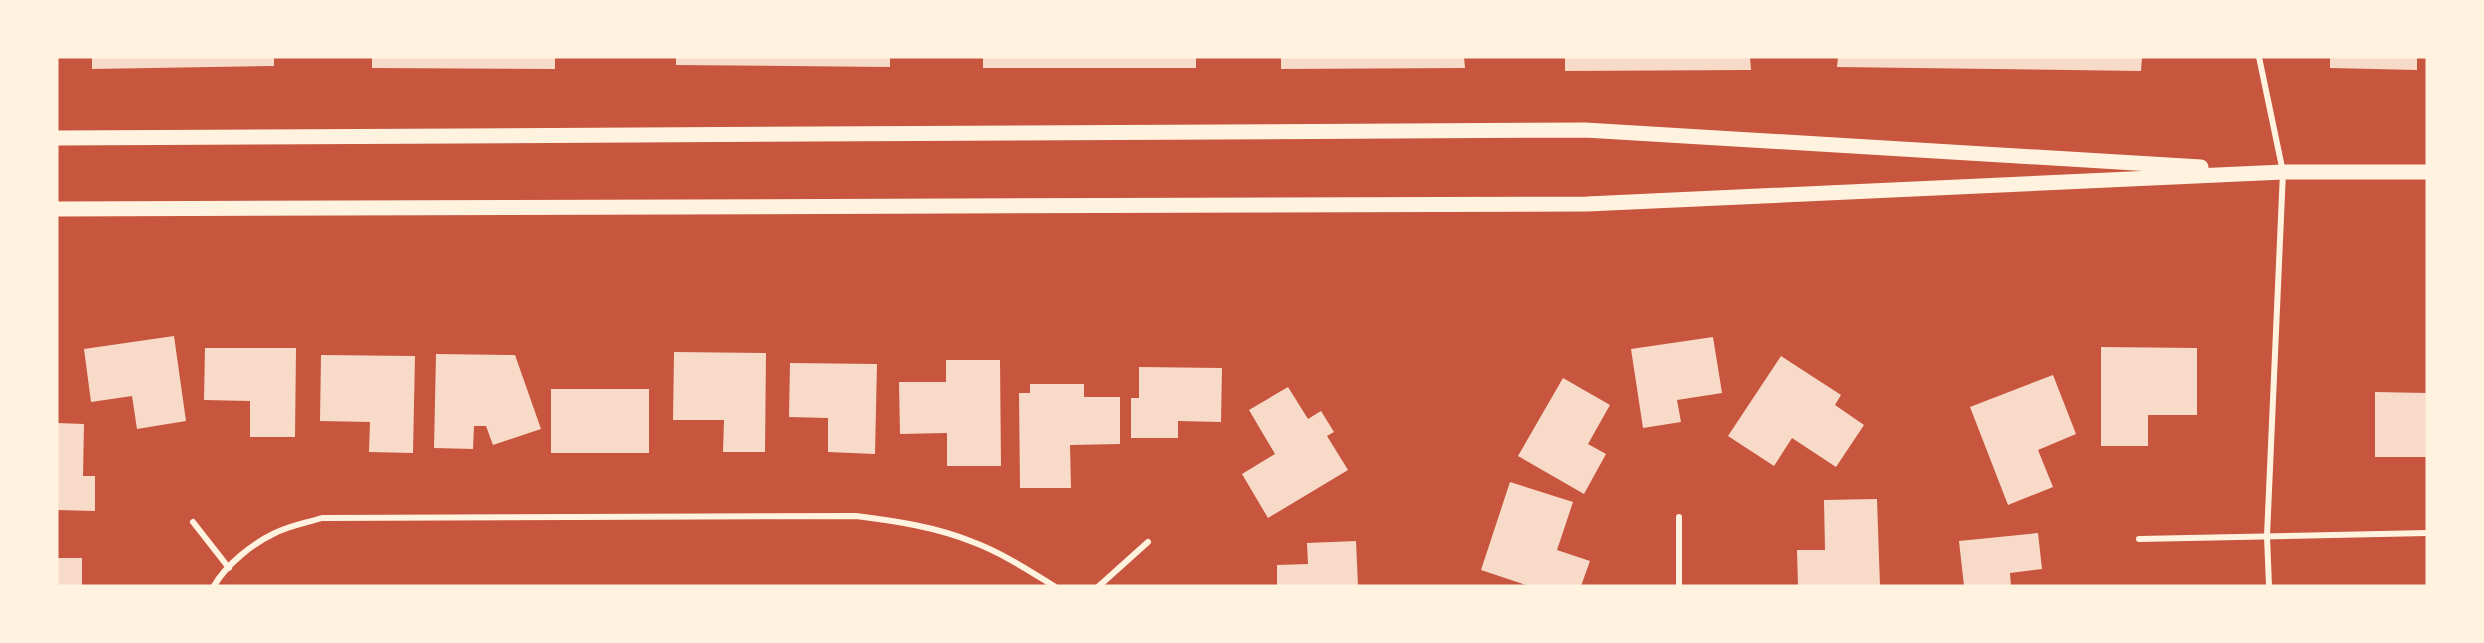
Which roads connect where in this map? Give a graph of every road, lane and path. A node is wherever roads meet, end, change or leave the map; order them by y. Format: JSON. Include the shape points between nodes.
{"nodes":[{"id":1,"x":2259,"y":57,"type":"edge"},
{"id":2,"x":57,"y":138,"type":"edge"},
{"id":3,"x":2283,"y":172,"type":"junction"},
{"id":4,"x":2427,"y":172,"type":"edge"},
{"id":5,"x":57,"y":209,"type":"edge"},
{"id":6,"x":1679,"y":517,"type":"dead end"},
{"id":7,"x":192,"y":522,"type":"dead end"},
{"id":8,"x":2427,"y":533,"type":"edge"},
{"id":9,"x":2267,"y":536,"type":"junction"},
{"id":10,"x":2139,"y":539,"type":"dead end"},
{"id":11,"x":1148,"y":542,"type":"dead end"},
{"id":12,"x":229,"y":568,"type":"junction"},
{"id":13,"x":214,"y":586,"type":"edge"},
{"id":14,"x":1054,"y":586,"type":"edge"},
{"id":15,"x":1099,"y":586,"type":"edge"},
{"id":16,"x":1679,"y":586,"type":"edge"},
{"id":17,"x":2268,"y":586,"type":"edge"}],
"edges":[{"from":1,"to":3,"type":"street"},
{"from":2,"to":3,"type":"main road","via":[[1585,130]]},
{"from":3,"to":4,"type":"main road"},
{"from":3,"to":5,"type":"main road","via":[[1587,204]]},
{"from":3,"to":9,"type":"street"},
{"from":6,"to":16,"type":"street"},
{"from":7,"to":12,"type":"street"},
{"from":8,"to":9,"type":"street"},
{"from":9,"to":10,"type":"street"},
{"from":9,"to":17,"type":"street"},
{"from":11,"to":15,"type":"street"},
{"from":12,"to":13,"type":"street"},
{"from":12,"to":14,"type":"street","via":[[274,533],[322,518],[856,516],[904,522],[973,541]]}]}
